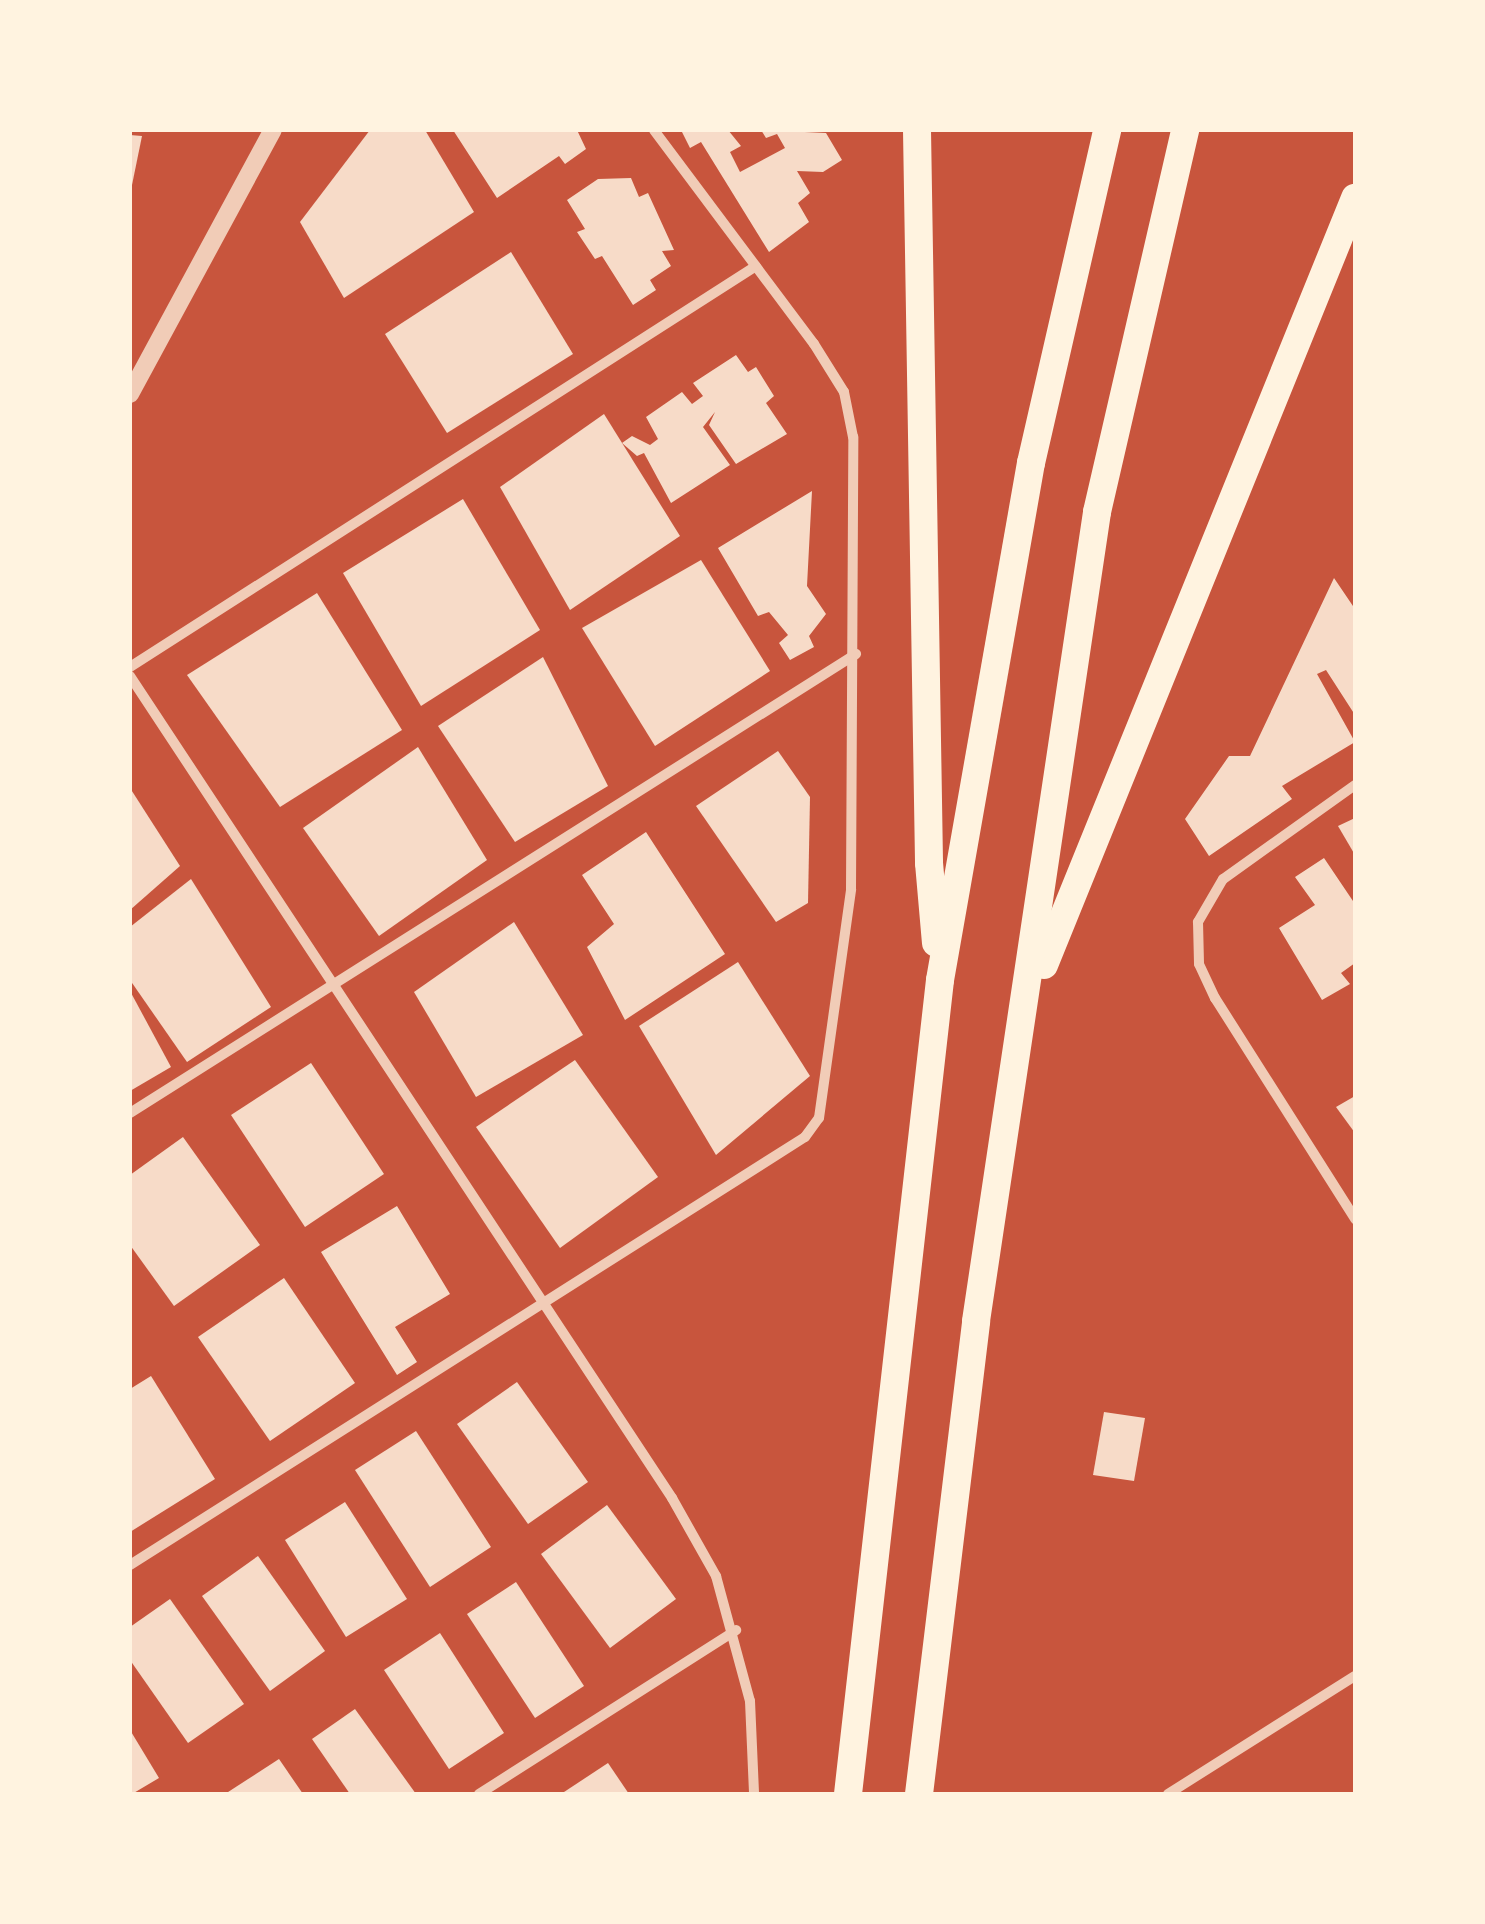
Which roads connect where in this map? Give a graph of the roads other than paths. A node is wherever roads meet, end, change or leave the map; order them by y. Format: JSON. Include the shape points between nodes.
{"nodes":[{"id":1,"x":273,"y":130,"type":"edge"},
{"id":2,"x":654,"y":130,"type":"edge"},
{"id":3,"x":917,"y":130,"type":"edge"},
{"id":4,"x":1107,"y":130,"type":"edge"},
{"id":5,"x":1185,"y":130,"type":"edge"},
{"id":6,"x":1355,"y":198,"type":"edge"},
{"id":7,"x":756,"y":266,"type":"junction"},
{"id":8,"x":130,"y":394,"type":"edge"},
{"id":9,"x":856,"y":654,"type":"junction"},
{"id":10,"x":130,"y":667,"type":"edge"},
{"id":11,"x":130,"y":676,"type":"edge"},
{"id":12,"x":1355,"y":785,"type":"edge"},
{"id":13,"x":940,"y":980,"type":"junction"},
{"id":14,"x":334,"y":981,"type":"junction"},
{"id":15,"x":1029,"y":1003,"type":"junction"},
{"id":16,"x":130,"y":1113,"type":"edge"},
{"id":17,"x":1355,"y":1219,"type":"edge"},
{"id":18,"x":544,"y":1302,"type":"junction"},
{"id":19,"x":130,"y":1565,"type":"edge"},
{"id":20,"x":736,"y":1630,"type":"junction"},
{"id":21,"x":1355,"y":1676,"type":"edge"},
{"id":22,"x":479,"y":1794,"type":"edge"},
{"id":23,"x":754,"y":1794,"type":"edge"},
{"id":24,"x":848,"y":1794,"type":"edge"},
{"id":25,"x":919,"y":1794,"type":"edge"},
{"id":26,"x":1168,"y":1794,"type":"edge"}],
"edges":[{"from":1,"to":8,"type":"street"},
{"from":2,"to":7,"type":"street"},
{"from":3,"to":13,"type":"highway","via":[[929,864]]},
{"from":4,"to":13,"type":"highway","via":[[1031,463]]},
{"from":5,"to":15,"type":"highway","via":[[1097,512]]},
{"from":6,"to":15,"type":"highway"},
{"from":7,"to":9,"type":"street","via":[[844,392],[852,437]]},
{"from":7,"to":10,"type":"street"},
{"from":9,"to":14,"type":"street"},
{"from":9,"to":18,"type":"street","via":[[851,889],[819,1118],[805,1136]]},
{"from":11,"to":14,"type":"street"},
{"from":12,"to":17,"type":"street","via":[[1223,880],[1198,922],[1199,964],[1215,998]]},
{"from":13,"to":24,"type":"highway"},
{"from":14,"to":16,"type":"street"},
{"from":14,"to":18,"type":"street"},
{"from":15,"to":25,"type":"highway","via":[[976,1321]]},
{"from":18,"to":19,"type":"street"},
{"from":18,"to":20,"type":"street","via":[[672,1498],[716,1576]]},
{"from":20,"to":22,"type":"street"},
{"from":20,"to":23,"type":"street","via":[[750,1701]]},
{"from":21,"to":26,"type":"street"}]}
